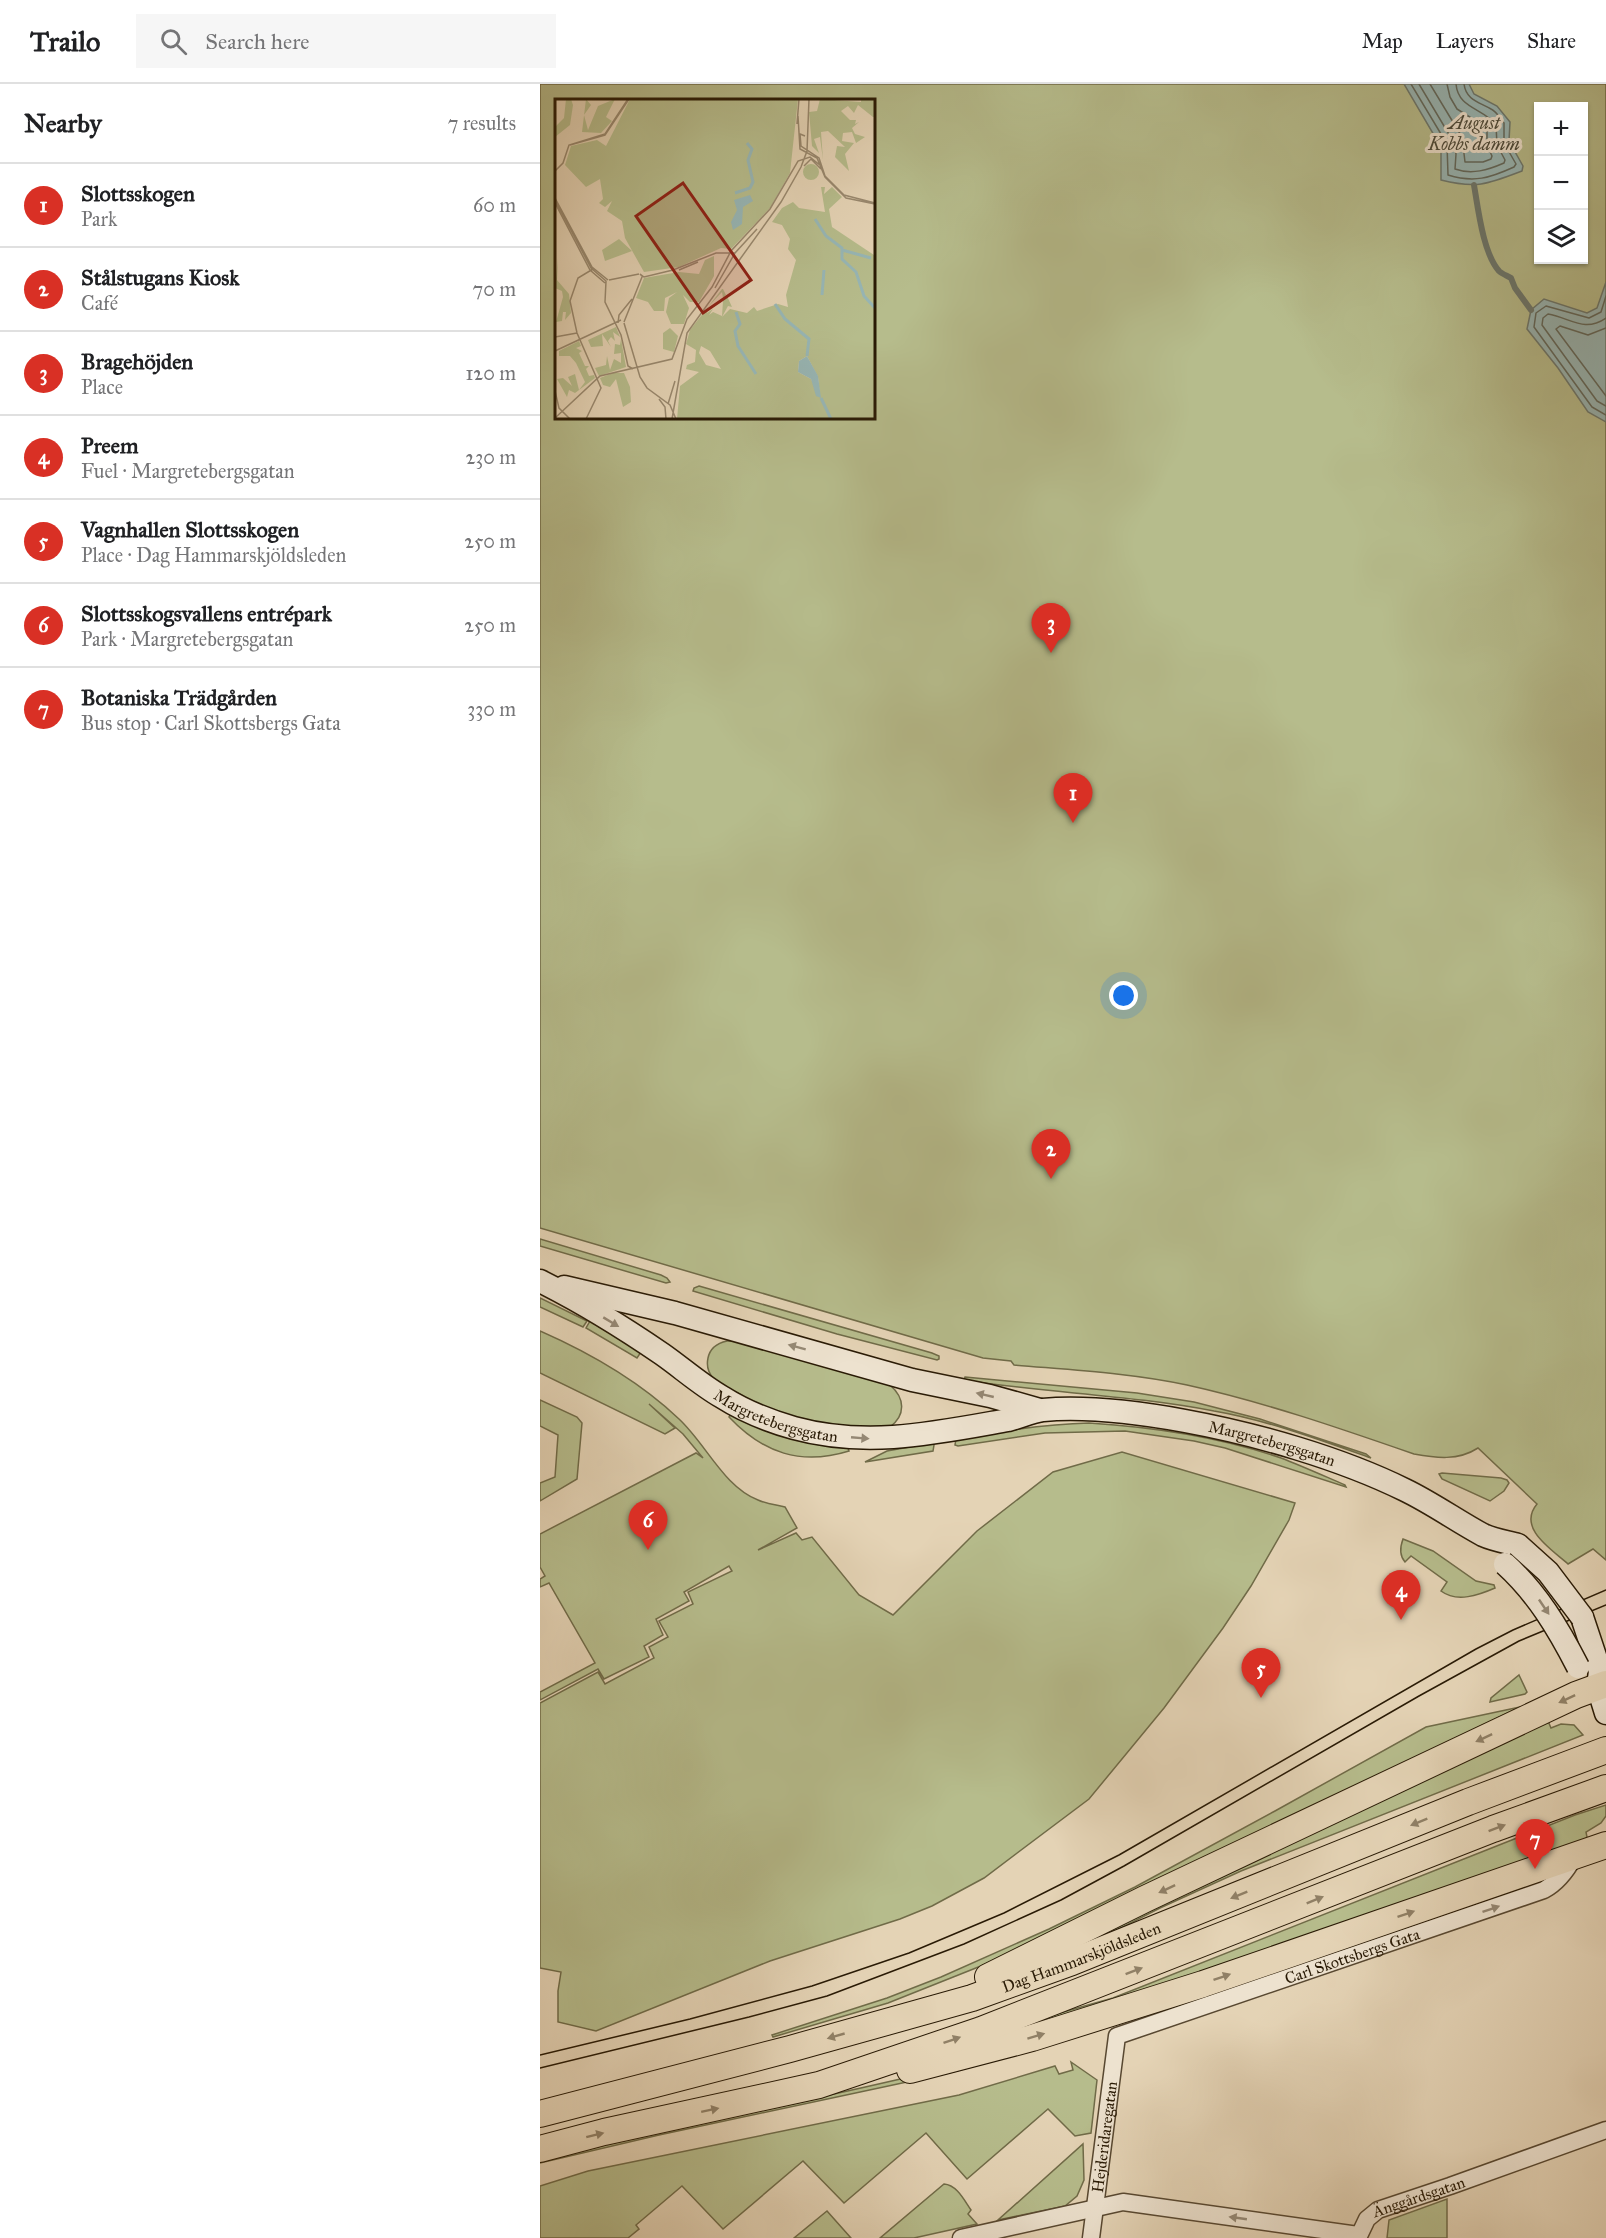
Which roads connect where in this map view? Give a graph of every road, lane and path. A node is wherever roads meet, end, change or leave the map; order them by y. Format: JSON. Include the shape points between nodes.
{"nodes":[{"id":1,"x":541,"y":1282,"type":"edge"},
{"id":2,"x":1042,"y":1410,"type":"junction"},
{"id":3,"x":1485,"y":1536,"type":"junction"},
{"id":4,"x":1596,"y":1654,"type":"edge"},
{"id":5,"x":1603,"y":1697,"type":"edge"},
{"id":6,"x":1606,"y":1750,"type":"edge"},
{"id":7,"x":1606,"y":1788,"type":"edge"},
{"id":8,"x":1606,"y":1845,"type":"edge"},
{"id":9,"x":1574,"y":1857,"type":"junction"},
{"id":10,"x":892,"y":2020,"type":"junction"},
{"id":11,"x":1117,"y":2036,"type":"joint"},
{"id":12,"x":819,"y":2085,"type":"junction"},
{"id":13,"x":540,"y":2114,"type":"edge"},
{"id":14,"x":1606,"y":2130,"type":"edge"},
{"id":15,"x":540,"y":2149,"type":"edge"},
{"id":16,"x":1095,"y":2208,"type":"junction"},
{"id":17,"x":1358,"y":2236,"type":"edge"},
{"id":18,"x":961,"y":2238,"type":"edge"},
{"id":19,"x":1091,"y":2238,"type":"edge"}],
"edges":[{"from":2,"to":1,"type":"main road","name":"Margretebergsgatan","one_way":true,"via":[[912,1380],[664,1310]]},
{"from":1,"to":2,"type":"main road","name":"Margretebergsgatan","one_way":true,"via":[[661,1353],[721,1397],[796,1428],[884,1438],[947,1431]]},
{"from":2,"to":3,"type":"main road","name":"Margretebergsgatan","via":[[1152,1416],[1279,1444],[1404,1490]]},
{"from":3,"to":4,"type":"main road","name":"Margretebergsgatan","one_way":true,"bridge":true,"via":[[1536,1596],[1561,1633]]},
{"from":3,"to":4,"type":"main road","name":"Margretebergsgatan","bridge":true,"via":[[1518,1545],[1548,1572],[1582,1617]]},
{"from":4,"to":5,"type":"main road","name":"Margretebergsgatan","via":[[1584,1679]]},
{"from":5,"to":10,"type":"main road","one_way":true,"via":[[1575,1695]]},
{"from":6,"to":10,"type":"main road","name":"Dag Hammarskjöldsleden","one_way":true,"via":[[1072,1962],[972,1998]]},
{"from":12,"to":7,"type":"main road","name":"Dag Hammarskjöldsleden","one_way":true,"via":[[981,2030]]},
{"from":8,"to":9,"type":"main road"},
{"from":11,"to":9,"type":"street","name":"Carl Skottsbergs Gata","one_way":true,"via":[[1544,1890],[1552,1886]]},
{"from":12,"to":9,"type":"main road","one_way":true,"via":[[919,2069],[1032,2038]]},
{"from":10,"to":13,"type":"main road","name":"Dag Hammarskjöldsleden","one_way":true},
{"from":11,"to":16,"type":"street","name":"Hejderidaregatan"},
{"from":15,"to":12,"type":"main road","name":"Dag Hammarskjöldsleden","one_way":true},
{"from":14,"to":17,"type":"street","name":"Änggårdsgatan","via":[[1378,2210],[1367,2219]]},
{"from":17,"to":16,"type":"street","name":"Änggårdsgatan","one_way":true,"via":[[1123,2202]]},
{"from":16,"to":18,"type":"street","name":"Änggårdsgatan"},
{"from":16,"to":19,"type":"street","name":"Hejderidaregatan"}]}
